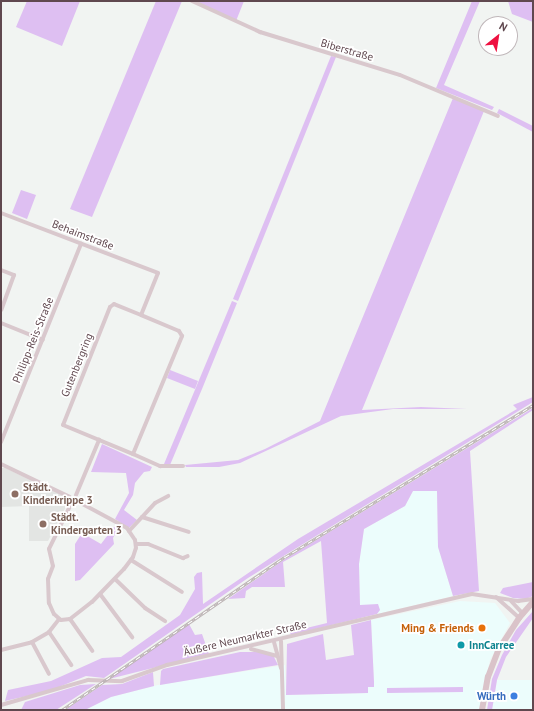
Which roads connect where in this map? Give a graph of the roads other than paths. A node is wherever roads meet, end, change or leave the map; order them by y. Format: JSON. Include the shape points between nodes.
{"nodes":[{"id":1,"x":192,"y":1,"type":"edge"},
{"id":2,"x":498,"y":116,"type":"dead end"},
{"id":3,"x":1,"y":213,"type":"edge"},
{"id":4,"x":81,"y":244,"type":"junction"},
{"id":5,"x":1,"y":270,"type":"edge"},
{"id":6,"x":1,"y":310,"type":"edge"},
{"id":7,"x":141,"y":315,"type":"junction"},
{"id":8,"x":1,"y":323,"type":"edge"},
{"id":9,"x":43,"y":340,"type":"junction"},
{"id":10,"x":99,"y":440,"type":"junction"},
{"id":11,"x":1,"y":442,"type":"edge"},
{"id":12,"x":133,"y":454,"type":"junction"},
{"id":13,"x":1,"y":464,"type":"edge"},
{"id":14,"x":183,"y":466,"type":"dead end"},
{"id":15,"x":76,"y":495,"type":"junction"},
{"id":16,"x":168,"y":496,"type":"dead end"},
{"id":17,"x":70,"y":497,"type":"junction"},
{"id":18,"x":78,"y":501,"type":"junction"},
{"id":19,"x":72,"y":502,"type":"junction"},
{"id":20,"x":142,"y":517,"type":"junction"},
{"id":21,"x":129,"y":531,"type":"junction"},
{"id":22,"x":189,"y":532,"type":"dead end"},
{"id":23,"x":136,"y":544,"type":"junction"},
{"id":24,"x":188,"y":556,"type":"dead end"},
{"id":25,"x":131,"y":560,"type":"junction"},
{"id":26,"x":115,"y":579,"type":"junction"},
{"id":27,"x":182,"y":592,"type":"dead end"},
{"id":28,"x":100,"y":594,"type":"junction"},
{"id":29,"x":496,"y":597,"type":"junction"},
{"id":30,"x":509,"y":599,"type":"junction"},
{"id":31,"x":533,"y":599,"type":"edge"},
{"id":32,"x":533,"y":602,"type":"edge"},
{"id":33,"x":521,"y":616,"type":"junction"},
{"id":34,"x":59,"y":619,"type":"junction"},
{"id":35,"x":70,"y":619,"type":"junction"},
{"id":36,"x":165,"y":621,"type":"dead end"},
{"id":37,"x":49,"y":632,"type":"junction"},
{"id":38,"x":132,"y":638,"type":"dead end"},
{"id":39,"x":281,"y":641,"type":"junction"},
{"id":40,"x":32,"y":642,"type":"junction"},
{"id":41,"x":274,"y":642,"type":"junction"},
{"id":42,"x":247,"y":648,"type":"junction"},
{"id":43,"x":1,"y":650,"type":"edge"},
{"id":44,"x":92,"y":651,"type":"dead end"},
{"id":45,"x":277,"y":657,"type":"junction"},
{"id":46,"x":71,"y":665,"type":"dead end"},
{"id":47,"x":281,"y":669,"type":"junction"},
{"id":48,"x":49,"y":674,"type":"dead end"},
{"id":49,"x":1,"y":705,"type":"edge"},
{"id":50,"x":283,"y":710,"type":"edge"},
{"id":51,"x":482,"y":710,"type":"edge"}],
"edges":[{"from":1,"to":2,"type":"street","name":"Biberstraße","via":[[260,32],[400,75]]},
{"from":3,"to":4,"type":"street","name":"Behaimstraße"},
{"from":4,"to":7,"type":"street","name":"Behaimstraße","via":[[158,273]]},
{"from":4,"to":9,"type":"street","name":"Philipp-Reis-Straße"},
{"from":5,"to":6,"type":"street","via":[[14,275]]},
{"from":7,"to":10,"type":"street","name":"Gutenbergring","via":[[114,304],[110,307],[63,425]]},
{"from":7,"to":12,"type":"street","name":"Gutenbergring","via":[[179,331],[182,336]]},
{"from":8,"to":9,"type":"street"},
{"from":9,"to":11,"type":"street","name":"Philipp-Reis-Straße"},
{"from":10,"to":12,"type":"street","name":"Gutenbergring"},
{"from":10,"to":15,"type":"street"},
{"from":12,"to":14,"type":"street","name":"Gutenbergring","via":[[160,466]]},
{"from":13,"to":17,"type":"street"},
{"from":15,"to":17,"type":"street"},
{"from":15,"to":18,"type":"street"},
{"from":16,"to":20,"type":"street","via":[[159,499]]},
{"from":17,"to":19,"type":"street"},
{"from":18,"to":19,"type":"street"},
{"from":18,"to":21,"type":"street"},
{"from":19,"to":34,"type":"street","via":[[49,546],[53,566],[48,579],[49,604]]},
{"from":20,"to":21,"type":"street"},
{"from":20,"to":22,"type":"street"},
{"from":21,"to":23,"type":"street"},
{"from":23,"to":24,"type":"street","via":[[148,544],[183,558]]},
{"from":23,"to":25,"type":"street"},
{"from":25,"to":26,"type":"street"},
{"from":25,"to":27,"type":"street"},
{"from":26,"to":28,"type":"street"},
{"from":26,"to":36,"type":"street","via":[[146,608]]},
{"from":28,"to":35,"type":"street"},
{"from":28,"to":38,"type":"street"},
{"from":29,"to":30,"type":"street","name":"Äußere Neumarkter Straße"},
{"from":29,"to":33,"type":"street"},
{"from":29,"to":39,"type":"street","name":"Äußere Neumarkter Straße","via":[[472,594]]},
{"from":30,"to":31,"type":"street","name":"Äußere Neumarkter Straße"},
{"from":30,"to":33,"type":"street"},
{"from":32,"to":33,"type":"main road"},
{"from":33,"to":51,"type":"main road","via":[[493,664]]},
{"from":34,"to":35,"type":"street"},
{"from":34,"to":37,"type":"street"},
{"from":35,"to":44,"type":"street"},
{"from":37,"to":40,"type":"street"},
{"from":37,"to":46,"type":"street"},
{"from":39,"to":41,"type":"street","name":"Äußere Neumarkter Straße"},
{"from":39,"to":47,"type":"street"},
{"from":40,"to":43,"type":"street"},
{"from":40,"to":48,"type":"street"},
{"from":41,"to":42,"type":"street","name":"Äußere Neumarkter Straße"},
{"from":41,"to":45,"type":"street"},
{"from":42,"to":45,"type":"street"},
{"from":42,"to":49,"type":"street","name":"Äußere Neumarkter Straße","via":[[167,665],[122,681],[84,681]]},
{"from":45,"to":47,"type":"street"},
{"from":47,"to":50,"type":"street"}]}
